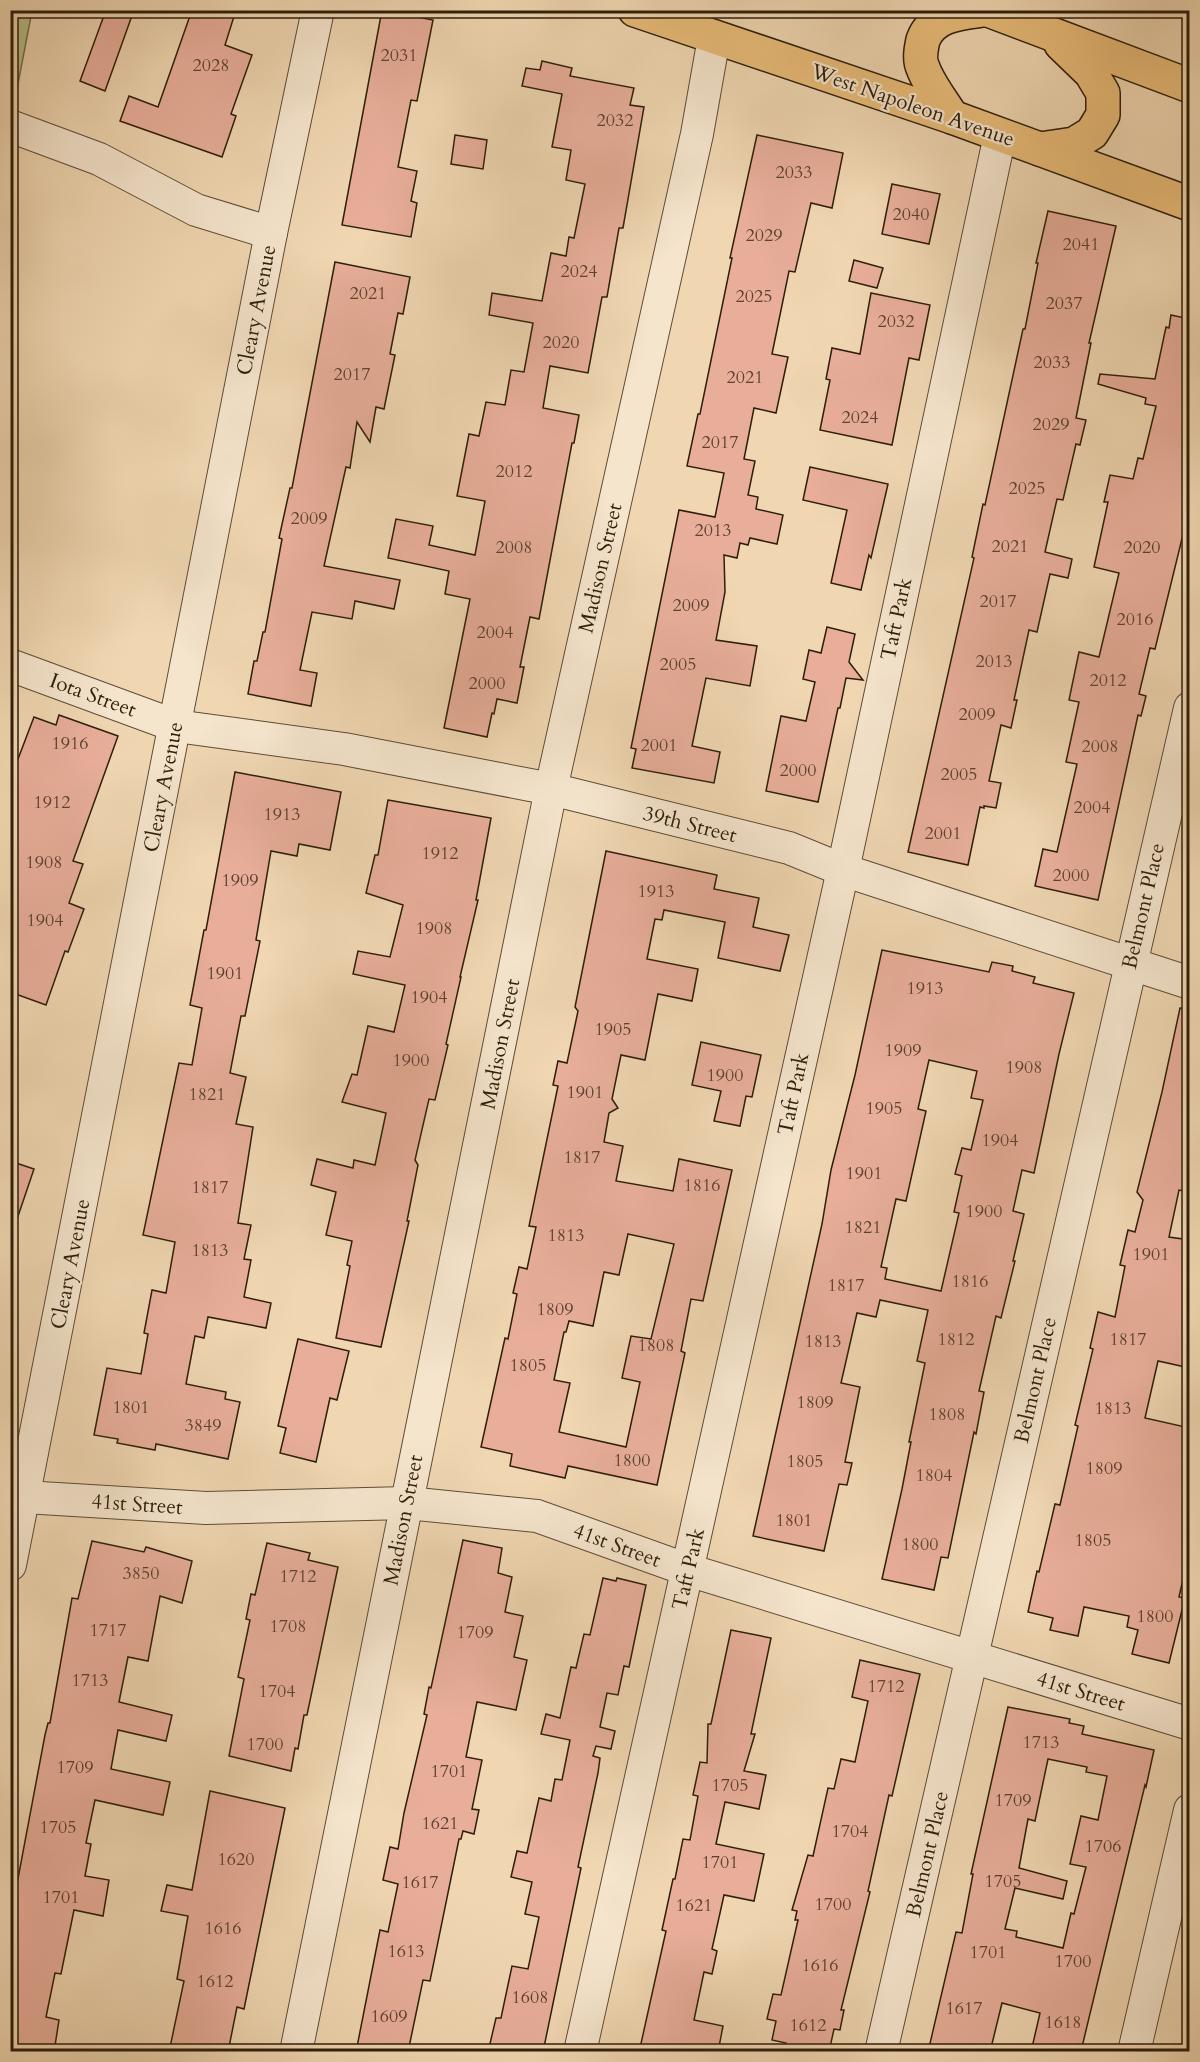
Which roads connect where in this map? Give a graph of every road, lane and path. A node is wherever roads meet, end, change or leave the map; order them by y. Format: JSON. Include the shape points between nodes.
{"nodes":[{"id":1,"x":318,"y":10,"type":"edge"},
{"id":2,"x":635,"y":10,"type":"edge"},
{"id":3,"x":983,"y":10,"type":"edge"},
{"id":4,"x":988,"y":10,"type":"edge"},
{"id":5,"x":1035,"y":24,"type":"edge"},
{"id":6,"x":714,"y":38,"type":"junction"},
{"id":7,"x":1190,"y":86,"type":"edge"},
{"id":8,"x":952,"y":117,"type":"junction"},
{"id":9,"x":10,"y":126,"type":"edge"},
{"id":10,"x":1000,"y":135,"type":"junction"},
{"id":11,"x":1041,"y":149,"type":"junction"},
{"id":12,"x":1190,"y":204,"type":"edge"},
{"id":13,"x":271,"y":233,"type":"junction"},
{"id":14,"x":10,"y":665,"type":"edge"},
{"id":15,"x":1190,"y":708,"type":"edge"},
{"id":16,"x":176,"y":726,"type":"junction"},
{"id":17,"x":551,"y":789,"type":"junction"},
{"id":18,"x":843,"y":870,"type":"junction"},
{"id":19,"x":1130,"y":963,"type":"junction"},
{"id":20,"x":1190,"y":983,"type":"edge"},
{"id":21,"x":17,"y":1494,"type":"edge"},
{"id":22,"x":407,"y":1503,"type":"junction"},
{"id":23,"x":10,"y":1565,"type":"edge"},
{"id":24,"x":688,"y":1570,"type":"junction"},
{"id":25,"x":971,"y":1658,"type":"junction"},
{"id":26,"x":1190,"y":1724,"type":"edge"},
{"id":27,"x":1190,"y":1810,"type":"edge"},
{"id":28,"x":296,"y":2052,"type":"edge"},
{"id":29,"x":580,"y":2052,"type":"edge"},
{"id":30,"x":881,"y":2052,"type":"edge"},
{"id":31,"x":1134,"y":2052,"type":"edge"}],
"edges":[{"from":1,"to":13,"type":"street","name":"Cleary Avenue"},
{"from":2,"to":6,"type":"main road","name":"West Napoleon Avenue"},
{"from":3,"to":8,"type":"main road","via":[[957,13],[938,21],[926,33],[921,49],[922,67]]},
{"from":4,"to":5,"type":"main road"},
{"from":5,"to":7,"type":"main road"},
{"from":5,"to":11,"type":"main road","via":[[1091,73],[1103,93],[1103,116],[1092,133],[1074,144]]},
{"from":6,"to":8,"type":"main road","name":"West Napoleon Avenue"},
{"from":6,"to":17,"type":"street","name":"Madison Street","via":[[697,134]]},
{"from":8,"to":10,"type":"main road","name":"West Napoleon Avenue"},
{"from":9,"to":13,"type":"street","via":[[99,159],[196,210]]},
{"from":10,"to":11,"type":"main road","name":"West Napoleon Avenue"},
{"from":10,"to":18,"type":"street","name":"Taft Park"},
{"from":11,"to":12,"type":"main road","name":"West Napoleon Avenue"},
{"from":13,"to":16,"type":"street","name":"Cleary Avenue"},
{"from":14,"to":16,"type":"street","name":"Iota Street"},
{"from":15,"to":19,"type":"street","name":"Belmont Place"},
{"from":16,"to":17,"type":"street","name":"39th Street","via":[[344,749]]},
{"from":16,"to":21,"type":"street","name":"Cleary Avenue"},
{"from":17,"to":18,"type":"street","name":"39th Street","via":[[789,848]]},
{"from":17,"to":22,"type":"street","name":"Madison Street"},
{"from":18,"to":19,"type":"street","name":"39th Street"},
{"from":18,"to":24,"type":"street","name":"Taft Park"},
{"from":19,"to":20,"type":"street","name":"39th Street"},
{"from":19,"to":25,"type":"street","name":"Belmont Place"},
{"from":21,"to":22,"type":"street","name":"41st Street","via":[[206,1508]]},
{"from":21,"to":23,"type":"street","name":"Cleary Avenue"},
{"from":22,"to":24,"type":"street","name":"41st Street","via":[[537,1516]]},
{"from":22,"to":28,"type":"street","name":"Madison Street"},
{"from":24,"to":25,"type":"street","name":"41st Street"},
{"from":24,"to":29,"type":"street","name":"Taft Park"},
{"from":25,"to":26,"type":"street","name":"41st Street"},
{"from":25,"to":30,"type":"street","name":"Belmont Place"},
{"from":27,"to":31,"type":"street"}]}
